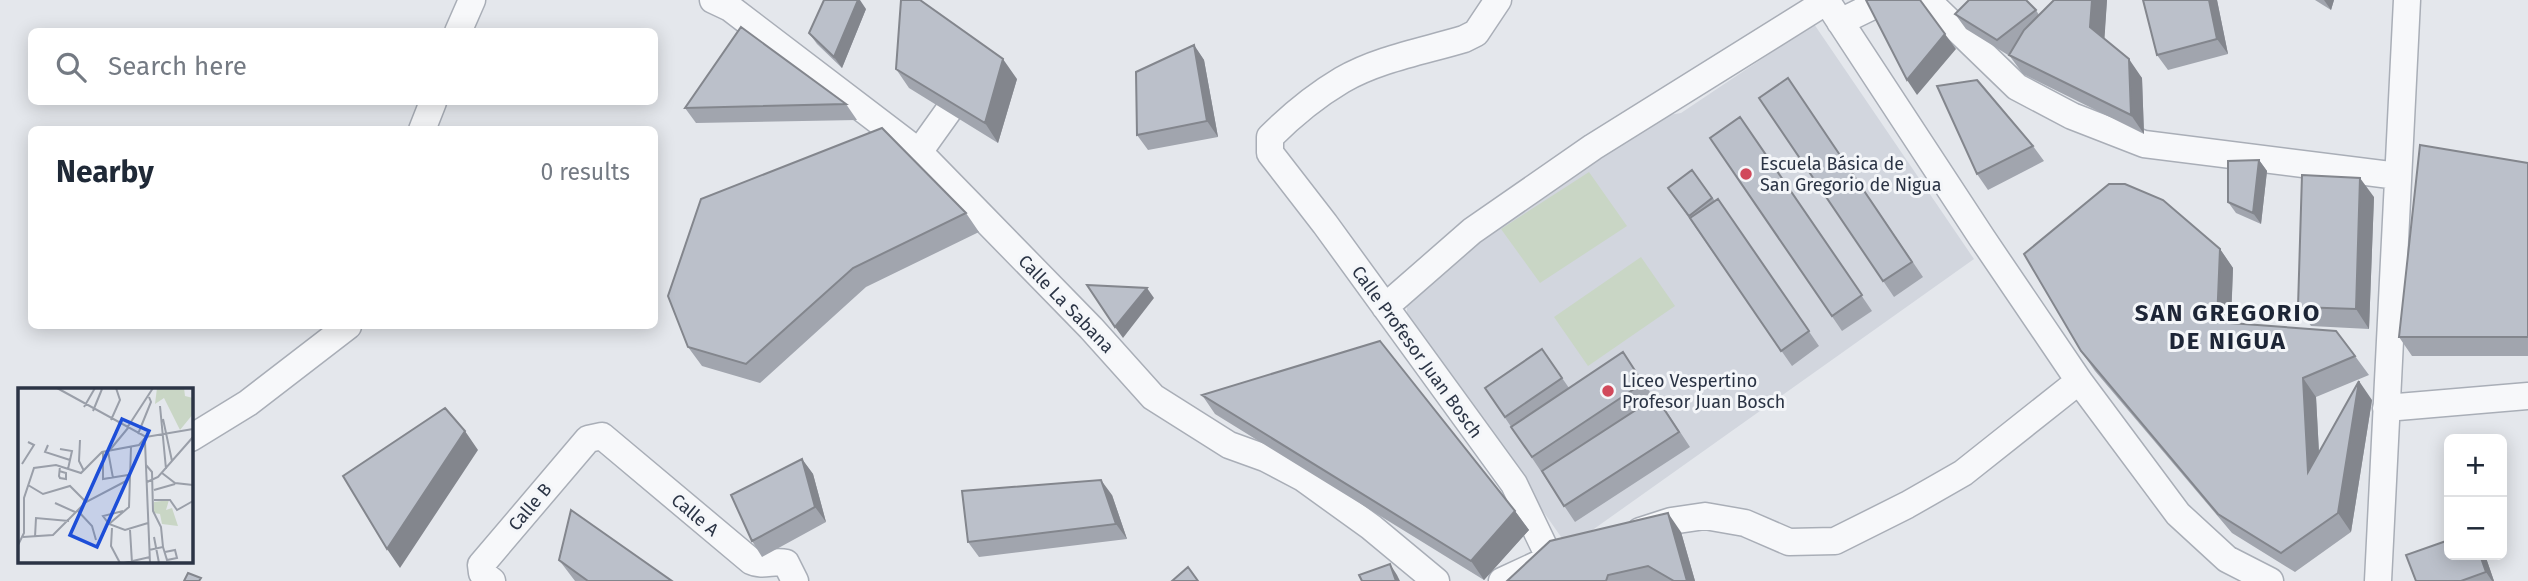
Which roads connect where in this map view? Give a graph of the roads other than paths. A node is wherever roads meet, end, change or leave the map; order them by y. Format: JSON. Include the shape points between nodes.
{"nodes":[{"id":1,"x":472,"y":0,"type":"edge"},
{"id":2,"x":1498,"y":0,"type":"edge"},
{"id":3,"x":1885,"y":0,"type":"edge"},
{"id":4,"x":1927,"y":0,"type":"edge"},
{"id":5,"x":2407,"y":0,"type":"edge"},
{"id":6,"x":726,"y":3,"type":"edge"},
{"id":7,"x":1831,"y":8,"type":"edge"},
{"id":8,"x":460,"y":28,"type":"edge"},
{"id":9,"x":981,"y":65,"type":"edge"},
{"id":10,"x":432,"y":105,"type":"edge"},
{"id":11,"x":424,"y":126,"type":"edge"},
{"id":12,"x":919,"y":152,"type":"junction"},
{"id":13,"x":2408,"y":163,"type":"junction"},
{"id":14,"x":950,"y":185,"type":"junction"},
{"id":15,"x":927,"y":198,"type":"edge"},
{"id":16,"x":1385,"y":307,"type":"junction"},
{"id":17,"x":344,"y":329,"type":"edge"},
{"id":18,"x":2080,"y":381,"type":"junction"},
{"id":19,"x":2528,"y":396,"type":"edge"},
{"id":20,"x":2386,"y":408,"type":"junction"},
{"id":21,"x":594,"y":436,"type":"joint"},
{"id":22,"x":192,"y":437,"type":"edge"},
{"id":23,"x":1611,"y":540,"type":"edge"},
{"id":24,"x":492,"y":581,"type":"edge"},
{"id":25,"x":795,"y":581,"type":"edge"},
{"id":26,"x":1436,"y":581,"type":"edge"},
{"id":27,"x":1502,"y":581,"type":"edge"},
{"id":28,"x":2270,"y":581,"type":"edge"},
{"id":29,"x":2377,"y":581,"type":"edge"}],
"edges":[{"from":1,"to":8,"type":"street"},
{"from":2,"to":16,"type":"street","name":"Calle Profesor Juan Bosch","via":[[1476,33],[1344,79],[1308,102],[1270,137],[1270,153]]},
{"from":3,"to":7,"type":"street"},
{"from":4,"to":13,"type":"street","via":[[2017,86],[2072,116],[2144,144]]},
{"from":5,"to":13,"type":"street"},
{"from":6,"to":12,"type":"street","name":"Calle La Sabana"},
{"from":7,"to":16,"type":"street","via":[[1593,146],[1472,231]]},
{"from":7,"to":18,"type":"street"},
{"from":9,"to":12,"type":"street"},
{"from":10,"to":11,"type":"street"},
{"from":12,"to":14,"type":"street","name":"Calle La Sabana"},
{"from":13,"to":20,"type":"street"},
{"from":14,"to":15,"type":"street"},
{"from":14,"to":26,"type":"street","name":"Calle La Sabana","via":[[1153,397],[1228,445],[1303,478]]},
{"from":16,"to":27,"type":"street","name":"Calle Profesor Juan Bosch","via":[[1562,555]]},
{"from":17,"to":22,"type":"street","via":[[248,404]]},
{"from":18,"to":23,"type":"street","via":[[1963,473],[1835,541],[1789,542],[1745,523],[1705,516],[1671,521]]},
{"from":18,"to":28,"type":"street","via":[[2178,514],[2227,559]]},
{"from":19,"to":20,"type":"street"},
{"from":20,"to":29,"type":"street"},
{"from":21,"to":24,"type":"street","name":"Calle B","via":[[481,565],[482,573]]},
{"from":21,"to":25,"type":"street","name":"Calle A","via":[[601,436],[751,561],[786,564]]}]}
